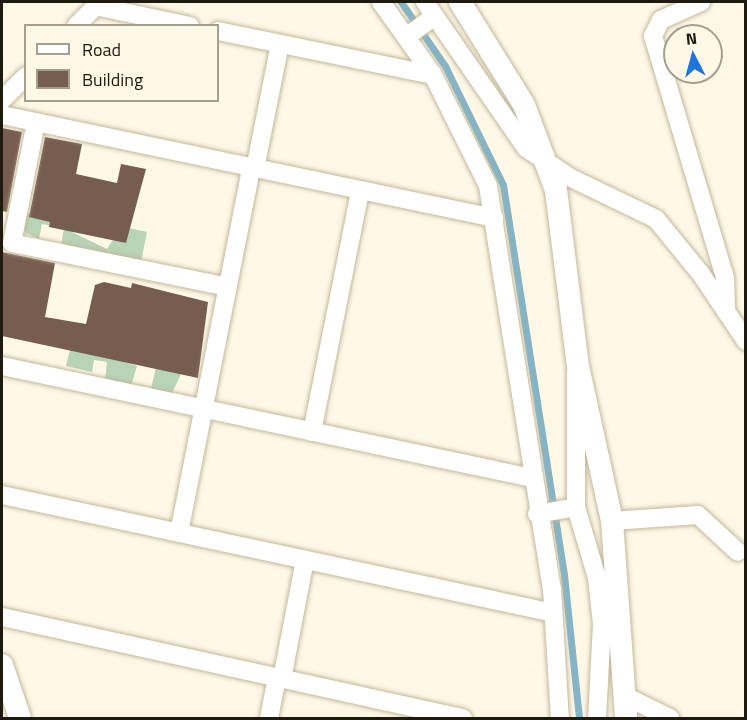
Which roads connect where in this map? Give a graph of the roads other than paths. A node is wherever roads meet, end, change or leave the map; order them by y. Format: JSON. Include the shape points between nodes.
{"nodes":[{"id":1,"x":381,"y":2,"type":"edge"},
{"id":2,"x":425,"y":2,"type":"edge"},
{"id":3,"x":460,"y":2,"type":"edge"},
{"id":4,"x":701,"y":2,"type":"edge"},
{"id":5,"x":97,"y":4,"type":"edge"},
{"id":6,"x":428,"y":21,"type":"dead end"},
{"id":7,"x":78,"y":24,"type":"edge"},
{"id":8,"x":182,"y":24,"type":"edge"},
{"id":9,"x":219,"y":31,"type":"edge"},
{"id":10,"x":406,"y":37,"type":"junction"},
{"id":11,"x":280,"y":44,"type":"junction"},
{"id":12,"x":433,"y":75,"type":"junction"},
{"id":13,"x":24,"y":78,"type":"edge"},
{"id":14,"x":2,"y":100,"type":"edge"},
{"id":15,"x":2,"y":115,"type":"edge"},
{"id":16,"x":36,"y":122,"type":"junction"},
{"id":17,"x":549,"y":164,"type":"junction"},
{"id":18,"x":253,"y":168,"type":"junction"},
{"id":19,"x":360,"y":191,"type":"junction"},
{"id":20,"x":494,"y":219,"type":"junction"},
{"id":21,"x":228,"y":287,"type":"junction"},
{"id":22,"x":726,"y":312,"type":"junction"},
{"id":23,"x":746,"y":341,"type":"edge"},
{"id":24,"x":2,"y":366,"type":"edge"},
{"id":25,"x":578,"y":366,"type":"junction"},
{"id":26,"x":204,"y":408,"type":"junction"},
{"id":27,"x":312,"y":432,"type":"junction"},
{"id":28,"x":532,"y":478,"type":"junction"},
{"id":29,"x":2,"y":495,"type":"edge"},
{"id":30,"x":576,"y":507,"type":"junction"},
{"id":31,"x":537,"y":514,"type":"junction"},
{"id":32,"x":612,"y":521,"type":"junction"},
{"id":33,"x":179,"y":533,"type":"junction"},
{"id":34,"x":738,"y":552,"type":"dead end"},
{"id":35,"x":305,"y":560,"type":"junction"},
{"id":36,"x":611,"y":601,"type":"junction"},
{"id":37,"x":554,"y":613,"type":"junction"},
{"id":38,"x":2,"y":617,"type":"edge"},
{"id":39,"x":2,"y":666,"type":"edge"},
{"id":40,"x":279,"y":678,"type":"junction"},
{"id":41,"x":626,"y":708,"type":"edge"},
{"id":42,"x":20,"y":718,"type":"edge"},
{"id":43,"x":269,"y":718,"type":"edge"},
{"id":44,"x":463,"y":718,"type":"edge"},
{"id":45,"x":560,"y":718,"type":"edge"},
{"id":46,"x":597,"y":718,"type":"edge"},
{"id":47,"x":670,"y":718,"type":"edge"}],
"edges":[{"from":1,"to":10,"type":"street"},
{"from":2,"to":17,"type":"street","via":[[513,133]]},
{"from":3,"to":17,"type":"street","via":[[524,105]]},
{"from":4,"to":22,"type":"street","via":[[661,20],[653,36],[725,278]]},
{"from":5,"to":7,"type":"street"},
{"from":5,"to":8,"type":"street"},
{"from":6,"to":10,"type":"street"},
{"from":9,"to":11,"type":"street"},
{"from":10,"to":12,"type":"street"},
{"from":11,"to":12,"type":"street"},
{"from":11,"to":18,"type":"street"},
{"from":12,"to":20,"type":"street","via":[[482,170]]},
{"from":13,"to":14,"type":"street"},
{"from":15,"to":16,"type":"street"},
{"from":16,"to":18,"type":"street"},
{"from":16,"to":21,"type":"street","via":[[12,243]]},
{"from":17,"to":22,"type":"street","via":[[656,219]]},
{"from":17,"to":25,"type":"street","via":[[568,268]]},
{"from":18,"to":19,"type":"street"},
{"from":18,"to":21,"type":"street"},
{"from":19,"to":20,"type":"street"},
{"from":19,"to":27,"type":"street"},
{"from":20,"to":28,"type":"street"},
{"from":21,"to":26,"type":"street"},
{"from":22,"to":23,"type":"street"},
{"from":24,"to":26,"type":"street"},
{"from":25,"to":30,"type":"street","via":[[573,429]]},
{"from":25,"to":32,"type":"street"},
{"from":26,"to":27,"type":"street"},
{"from":26,"to":33,"type":"street"},
{"from":27,"to":28,"type":"street"},
{"from":28,"to":31,"type":"street"},
{"from":29,"to":33,"type":"street"},
{"from":30,"to":31,"type":"street"},
{"from":30,"to":36,"type":"street"},
{"from":31,"to":37,"type":"street"},
{"from":32,"to":34,"type":"street","via":[[698,515]]},
{"from":32,"to":36,"type":"street"},
{"from":33,"to":35,"type":"street"},
{"from":35,"to":37,"type":"street"},
{"from":35,"to":40,"type":"street"},
{"from":36,"to":41,"type":"street"},
{"from":36,"to":46,"type":"street"},
{"from":37,"to":45,"type":"street"},
{"from":38,"to":40,"type":"street"},
{"from":39,"to":42,"type":"street"},
{"from":40,"to":43,"type":"street"},
{"from":40,"to":44,"type":"street"},
{"from":41,"to":47,"type":"street"}]}
